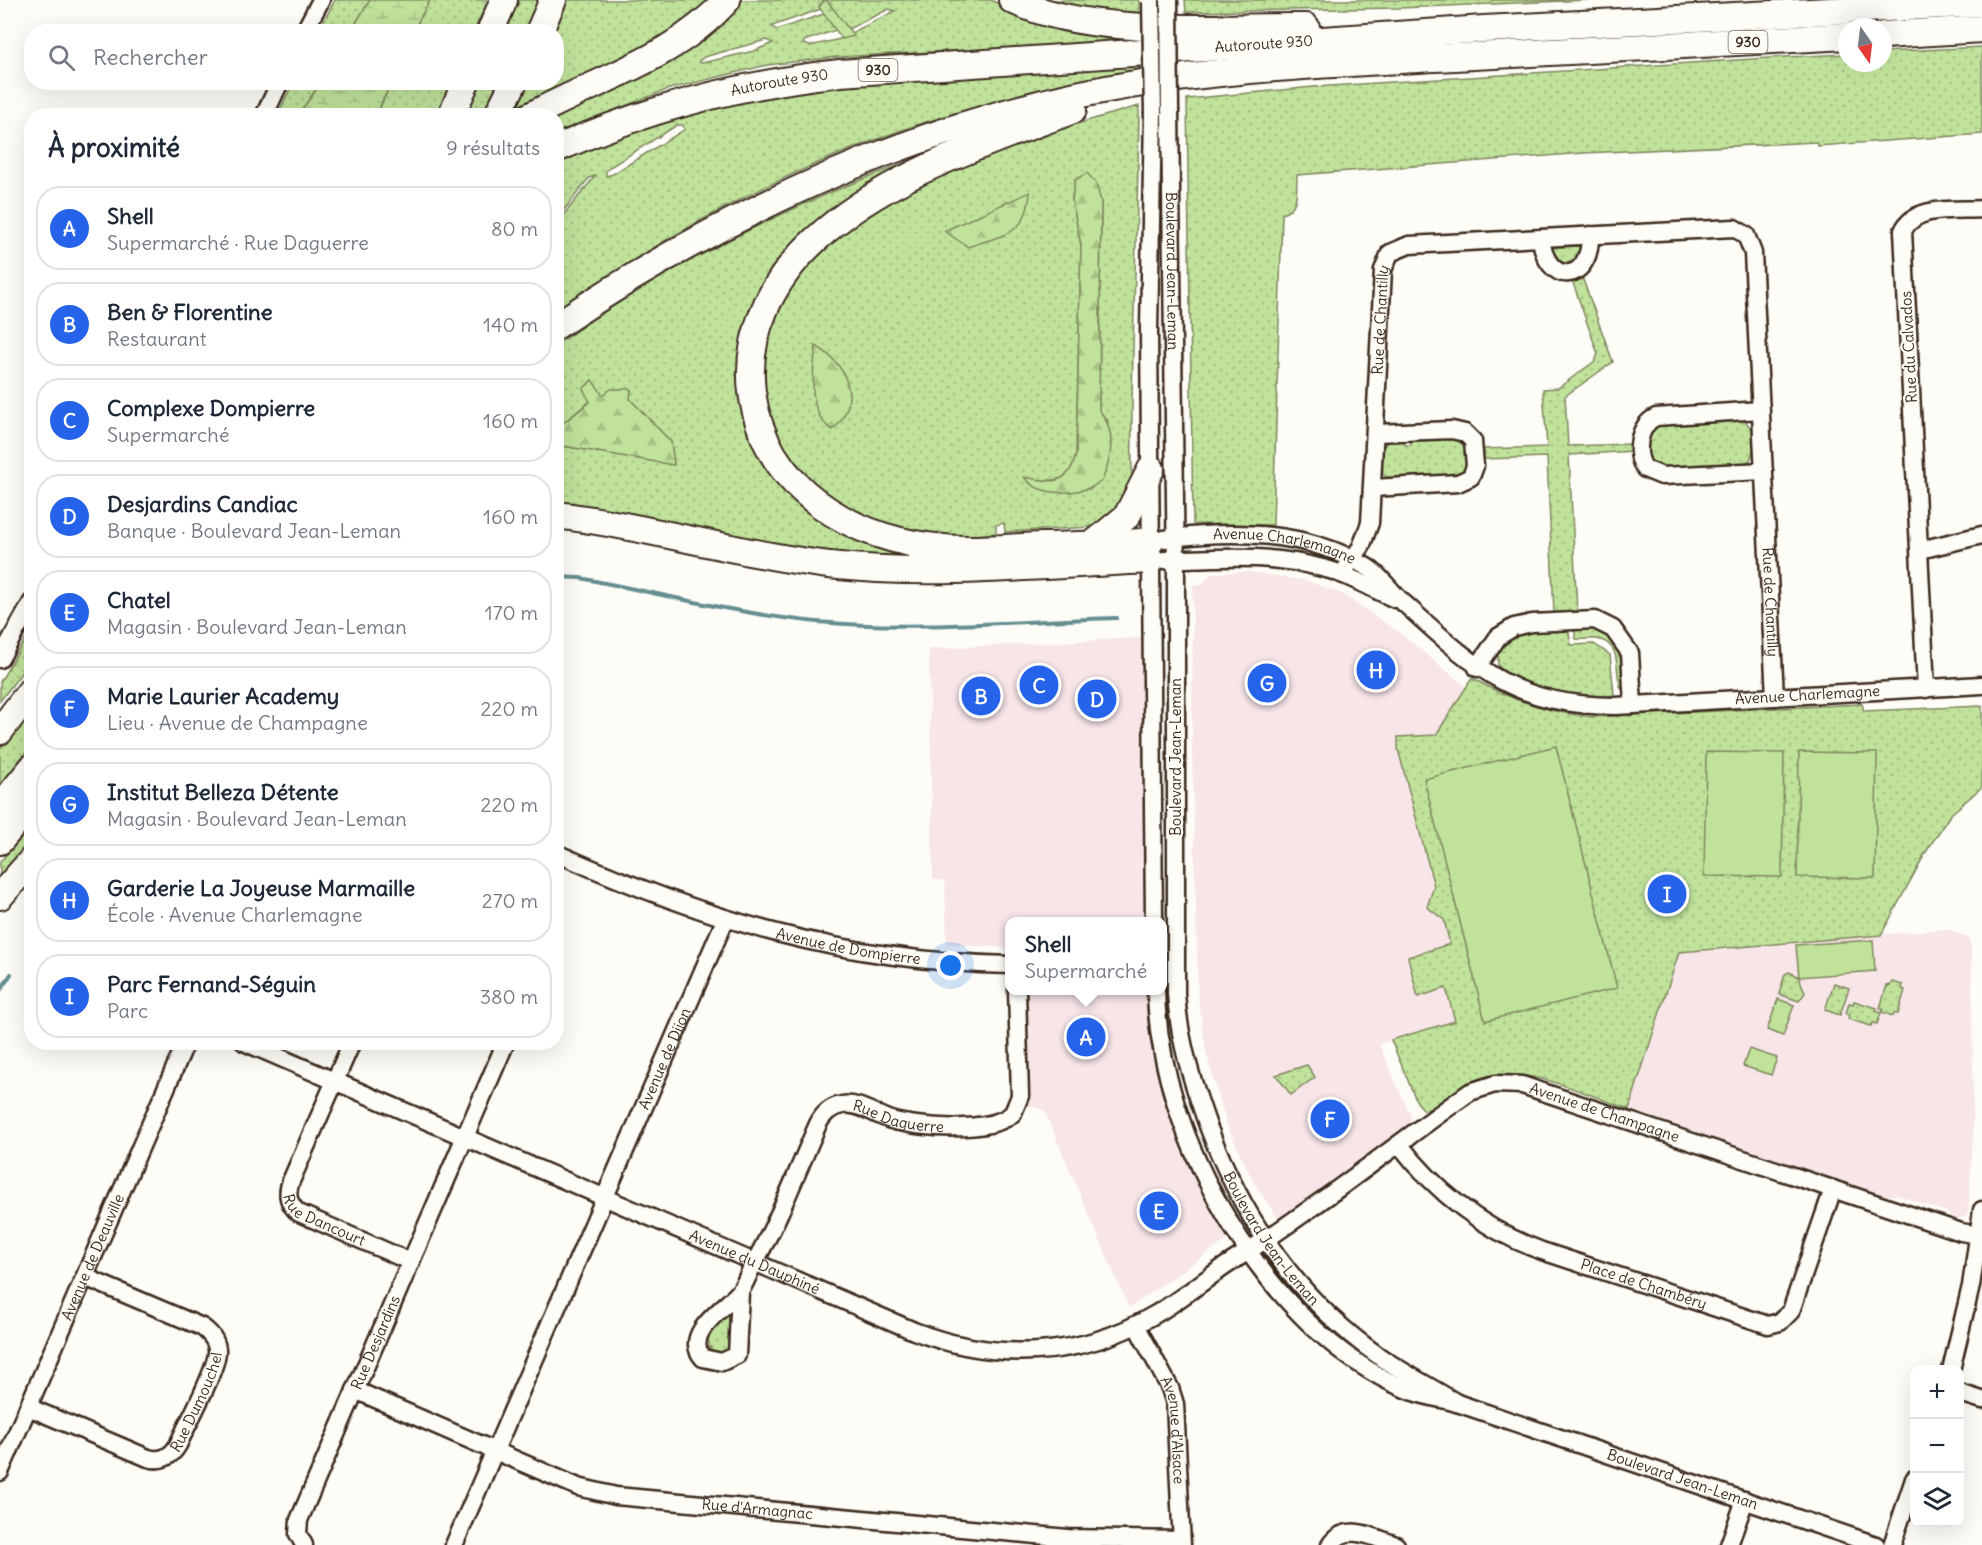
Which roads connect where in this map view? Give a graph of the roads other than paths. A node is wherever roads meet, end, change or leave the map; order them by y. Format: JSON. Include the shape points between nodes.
{"nodes":[{"id":1,"x":321,"y":0,"type":"edge"},
{"id":2,"x":504,"y":0,"type":"edge"},
{"id":3,"x":553,"y":0,"type":"edge"},
{"id":4,"x":727,"y":0,"type":"edge"},
{"id":5,"x":1012,"y":0,"type":"edge"},
{"id":6,"x":1169,"y":0,"type":"edge"},
{"id":7,"x":1150,"y":1,"type":"edge"},
{"id":8,"x":1982,"y":3,"type":"edge"},
{"id":9,"x":308,"y":24,"type":"edge"},
{"id":10,"x":494,"y":24,"type":"edge"},
{"id":11,"x":542,"y":24,"type":"edge"},
{"id":12,"x":1484,"y":29,"type":"junction"},
{"id":13,"x":1982,"y":29,"type":"edge"},
{"id":14,"x":1892,"y":34,"type":"edge"},
{"id":15,"x":1838,"y":36,"type":"edge"},
{"id":16,"x":1146,"y":82,"type":"junction"},
{"id":17,"x":276,"y":90,"type":"edge"},
{"id":18,"x":462,"y":90,"type":"edge"},
{"id":19,"x":510,"y":90,"type":"edge"},
{"id":20,"x":268,"y":108,"type":"edge"},
{"id":21,"x":455,"y":108,"type":"edge"},
{"id":22,"x":501,"y":108,"type":"edge"},
{"id":23,"x":547,"y":108,"type":"edge"},
{"id":24,"x":564,"y":146,"type":"edge"},
{"id":25,"x":1982,"y":209,"type":"edge"},
{"id":26,"x":1590,"y":235,"type":"junction"},
{"id":27,"x":1541,"y":238,"type":"junction"},
{"id":28,"x":564,"y":321,"type":"edge"},
{"id":29,"x":1761,"y":410,"type":"junction"},
{"id":30,"x":1376,"y":434,"type":"junction"},
{"id":31,"x":1150,"y":469,"type":"junction"},
{"id":32,"x":1764,"y":471,"type":"junction"},
{"id":33,"x":1373,"y":488,"type":"junction"},
{"id":34,"x":564,"y":517,"type":"edge"},
{"id":35,"x":1982,"y":535,"type":"edge"},
{"id":36,"x":1092,"y":544,"type":"junction"},
{"id":37,"x":1163,"y":550,"type":"junction"},
{"id":38,"x":1920,"y":550,"type":"junction"},
{"id":39,"x":1354,"y":559,"type":"junction"},
{"id":40,"x":1341,"y":574,"type":"junction"},
{"id":41,"x":1401,"y":601,"type":"junction"},
{"id":42,"x":24,"y":616,"type":"edge"},
{"id":43,"x":0,"y":659,"type":"edge"},
{"id":44,"x":1477,"y":668,"type":"junction"},
{"id":45,"x":1982,"y":685,"type":"edge"},
{"id":46,"x":1926,"y":689,"type":"junction"},
{"id":47,"x":1775,"y":697,"type":"junction"},
{"id":48,"x":24,"y":699,"type":"edge"},
{"id":49,"x":1633,"y":705,"type":"junction"},
{"id":50,"x":0,"y":731,"type":"edge"},
{"id":51,"x":24,"y":778,"type":"edge"},
{"id":52,"x":0,"y":807,"type":"edge"},
{"id":53,"x":24,"y":812,"type":"edge"},
{"id":54,"x":0,"y":841,"type":"edge"},
{"id":55,"x":564,"y":856,"type":"edge"},
{"id":56,"x":24,"y":869,"type":"edge"},
{"id":57,"x":0,"y":896,"type":"edge"},
{"id":58,"x":1154,"y":917,"type":"edge"},
{"id":59,"x":725,"y":920,"type":"junction"},
{"id":60,"x":1005,"y":965,"type":"edge"},
{"id":61,"x":1169,"y":970,"type":"edge"},
{"id":62,"x":1017,"y":995,"type":"edge"},
{"id":63,"x":1156,"y":995,"type":"edge"},
{"id":64,"x":183,"y":1050,"type":"edge"},
{"id":65,"x":262,"y":1050,"type":"edge"},
{"id":66,"x":349,"y":1050,"type":"edge"},
{"id":67,"x":503,"y":1050,"type":"edge"},
{"id":68,"x":335,"y":1082,"type":"junction"},
{"id":69,"x":464,"y":1139,"type":"junction"},
{"id":70,"x":1399,"y":1144,"type":"junction"},
{"id":71,"x":1833,"y":1189,"type":"junction"},
{"id":72,"x":604,"y":1198,"type":"junction"},
{"id":73,"x":1982,"y":1210,"type":"edge"},
{"id":74,"x":1979,"y":1235,"type":"junction"},
{"id":75,"x":1265,"y":1241,"type":"junction"},
{"id":76,"x":1250,"y":1251,"type":"junction"},
{"id":77,"x":411,"y":1262,"type":"junction"},
{"id":78,"x":755,"y":1263,"type":"junction"},
{"id":79,"x":85,"y":1276,"type":"junction"},
{"id":80,"x":740,"y":1292,"type":"dead end"},
{"id":81,"x":1136,"y":1325,"type":"junction"},
{"id":82,"x":1952,"y":1365,"type":"edge"},
{"id":83,"x":355,"y":1390,"type":"junction"},
{"id":84,"x":1964,"y":1394,"type":"edge"},
{"id":85,"x":1982,"y":1400,"type":"edge"},
{"id":86,"x":1457,"y":1403,"type":"junction"},
{"id":87,"x":28,"y":1407,"type":"junction"},
{"id":88,"x":494,"y":1452,"type":"junction"},
{"id":89,"x":0,"y":1472,"type":"edge"},
{"id":90,"x":1910,"y":1491,"type":"edge"},
{"id":91,"x":1745,"y":1500,"type":"junction"},
{"id":92,"x":1181,"y":1542,"type":"edge"},
{"id":93,"x":304,"y":1545,"type":"edge"},
{"id":94,"x":454,"y":1545,"type":"edge"},
{"id":95,"x":1330,"y":1545,"type":"edge"},
{"id":96,"x":1396,"y":1545,"type":"edge"},
{"id":97,"x":1729,"y":1545,"type":"edge"},
{"id":98,"x":1876,"y":1545,"type":"edge"},
{"id":99,"x":1892,"y":1545,"type":"edge"}],
"edges":[{"from":1,"to":9,"type":"street"},
{"from":2,"to":10,"type":"highway"},
{"from":3,"to":11,"type":"highway"},
{"from":4,"to":23,"type":"highway","via":[[701,25],[656,56]]},
{"from":5,"to":12,"type":"highway","via":[[1058,15],[1136,25]]},
{"from":6,"to":37,"type":"street","name":"Boulevard Jean-Leman","bridge":true},
{"from":7,"to":31,"type":"street","name":"Boulevard Jean-Leman","bridge":true},
{"from":8,"to":12,"type":"highway","name":"Autoroute 930","number":"930"},
{"from":12,"to":24,"type":"highway","name":"Autoroute 930","number":"930","via":[[803,77],[673,104]]},
{"from":13,"to":14,"type":"highway"},
{"from":15,"to":16,"type":"highway","name":"Autoroute 930","number":"930","via":[[1276,67]]},
{"from":16,"to":28,"type":"highway","name":"Autoroute 930","number":"930","via":[[985,119],[841,170],[690,243]]},
{"from":16,"to":36,"type":"highway","via":[[936,165],[850,212],[813,242],[778,283],[764,309],[753,349],[753,394],[768,445],[793,483],[837,517],[883,536],[944,548]]},
{"from":17,"to":20,"type":"street"},
{"from":18,"to":21,"type":"highway"},
{"from":19,"to":22,"type":"highway"},
{"from":25,"to":38,"type":"street","name":"Rue du Calvados","via":[[1924,213],[1914,217],[1903,231]]},
{"from":26,"to":27,"type":"street","name":"Rue de Chantilly"},
{"from":26,"to":27,"type":"street","via":[[1586,262],[1568,272],[1556,271],[1546,261]]},
{"from":26,"to":29,"type":"street","name":"Rue de Chantilly","via":[[1728,228],[1746,235],[1753,253]]},
{"from":27,"to":30,"type":"street","name":"Rue de Chantilly","via":[[1409,245],[1390,253],[1383,270]]},
{"from":29,"to":32,"type":"street","name":"Rue de Chantilly"},
{"from":29,"to":32,"type":"street","via":[[1656,417],[1642,429],[1640,453],[1646,469],[1662,476]]},
{"from":30,"to":33,"type":"street","name":"Rue de Chantilly"},
{"from":30,"to":33,"type":"street","via":[[1460,431],[1473,441],[1475,466],[1472,477],[1458,483]]},
{"from":31,"to":36,"type":"highway","via":[[1127,516]]},
{"from":31,"to":37,"type":"street","name":"Boulevard Jean-Leman"},
{"from":32,"to":47,"type":"street","name":"Rue de Chantilly"},
{"from":33,"to":39,"type":"street","name":"Rue de Chantilly","via":[[1367,534]]},
{"from":34,"to":37,"type":"highway","via":[[757,554],[864,568],[927,571]]},
{"from":35,"to":38,"type":"street"},
{"from":36,"to":37,"type":"highway"},
{"from":37,"to":39,"type":"street","name":"Avenue Charlemagne","via":[[1227,535],[1274,536],[1308,542]]},
{"from":37,"to":40,"type":"street","name":"Avenue Charlemagne","via":[[1260,556]]},
{"from":37,"to":58,"type":"street","name":"Boulevard Jean-Leman"},
{"from":37,"to":61,"type":"street","name":"Boulevard Jean-Leman"},
{"from":38,"to":46,"type":"street","name":"Rue du Calvados"},
{"from":39,"to":40,"type":"street","name":"Rue de Chantilly"},
{"from":39,"to":41,"type":"street","name":"Avenue Charlemagne","via":[[1372,570]]},
{"from":40,"to":41,"type":"street","name":"Avenue Charlemagne"},
{"from":41,"to":44,"type":"street","name":"Avenue Charlemagne"},
{"from":42,"to":43,"type":"street"},
{"from":44,"to":49,"type":"street","name":"Avenue Charlemagne","via":[[1517,689],[1550,699],[1591,705]]},
{"from":44,"to":49,"type":"street","via":[[1498,637],[1514,627],[1595,620],[1612,629],[1626,644],[1632,661]]},
{"from":45,"to":46,"type":"street","name":"Avenue Charlemagne"},
{"from":46,"to":47,"type":"street","name":"Avenue Charlemagne"},
{"from":47,"to":49,"type":"street","name":"Avenue Charlemagne"},
{"from":48,"to":50,"type":"highway"},
{"from":51,"to":52,"type":"highway"},
{"from":53,"to":54,"type":"highway"},
{"from":55,"to":59,"type":"street"},
{"from":56,"to":57,"type":"highway"},
{"from":59,"to":60,"type":"street","name":"Avenue de Dompierre","via":[[870,954]]},
{"from":59,"to":72,"type":"street","name":"Avenue de Dijon"},
{"from":61,"to":75,"type":"street","name":"Boulevard Jean-Leman","via":[[1188,1072],[1224,1164]]},
{"from":62,"to":78,"type":"street","name":"Rue Daguerre","via":[[1020,1096],[1013,1113],[991,1125],[929,1126],[892,1120],[853,1105],[830,1110],[818,1124]]},
{"from":63,"to":76,"type":"street","name":"Boulevard Jean-Leman","via":[[1163,1060],[1178,1113],[1213,1191]]},
{"from":64,"to":79,"type":"street","name":"Avenue de Deauville"},
{"from":65,"to":68,"type":"street","name":"Avenue du Dauphiné"},
{"from":66,"to":68,"type":"street","name":"Rue Dancourt"},
{"from":67,"to":69,"type":"street","name":"Rue Desjardins"},
{"from":68,"to":69,"type":"street","name":"Avenue du Dauphiné"},
{"from":68,"to":77,"type":"street","name":"Rue Dancourt","via":[[291,1181],[289,1202],[299,1214]]},
{"from":69,"to":72,"type":"street","name":"Avenue du Dauphiné"},
{"from":69,"to":77,"type":"street","name":"Rue Desjardins"},
{"from":70,"to":71,"type":"street","name":"Avenue de Champagne","via":[[1476,1089],[1515,1084]]},
{"from":70,"to":71,"type":"street","name":"Place de Chambéry","via":[[1447,1196],[1483,1223],[1512,1238],[1768,1325],[1780,1322],[1791,1311]]},
{"from":70,"to":75,"type":"street","name":"Avenue de Champagne"},
{"from":71,"to":74,"type":"street","name":"Avenue de Champagne"},
{"from":72,"to":78,"type":"street","name":"Avenue du Dauphiné"},
{"from":72,"to":88,"type":"street"},
{"from":73,"to":74,"type":"street"},
{"from":74,"to":82,"type":"street"},
{"from":75,"to":76,"type":"street","name":"Avenue du Dauphiné"},
{"from":75,"to":86,"type":"street","name":"Boulevard Jean-Leman","via":[[1303,1291],[1350,1333]]},
{"from":76,"to":81,"type":"street","name":"Avenue du Dauphiné"},
{"from":76,"to":86,"type":"street","name":"Boulevard Jean-Leman","via":[[1288,1300],[1338,1347],[1405,1389]]},
{"from":77,"to":83,"type":"street","name":"Rue Desjardins"},
{"from":78,"to":80,"type":"street","name":"Rue Daguerre"},
{"from":78,"to":81,"type":"street","name":"Avenue du Dauphiné","via":[[914,1331],[965,1347],[1019,1353],[1059,1350],[1094,1342]]},
{"from":79,"to":87,"type":"street","name":"Avenue de Deauville"},
{"from":79,"to":87,"type":"street","name":"Rue Dumouchel","via":[[202,1327],[217,1347],[215,1364],[178,1445],[161,1459],[148,1458]]},
{"from":81,"to":92,"type":"street","name":"Avenue d'Alsace","via":[[1175,1404]]},
{"from":83,"to":88,"type":"street","name":"Rue d'Armagnac"},
{"from":83,"to":93,"type":"street","name":"Rue Desjardins","via":[[299,1520],[298,1534]]},
{"from":84,"to":85,"type":"street"},
{"from":86,"to":91,"type":"street","name":"Boulevard Jean-Leman"},
{"from":87,"to":89,"type":"street","name":"Avenue de Deauville"},
{"from":88,"to":92,"type":"street","name":"Rue d'Armagnac","via":[[578,1487],[616,1496],[1068,1538]]},
{"from":88,"to":94,"type":"street"},
{"from":90,"to":99,"type":"street"},
{"from":91,"to":97,"type":"street"},
{"from":91,"to":98,"type":"street","name":"Boulevard Jean-Leman"},
{"from":95,"to":96,"type":"street","via":[[1340,1535],[1356,1532]]}]}
